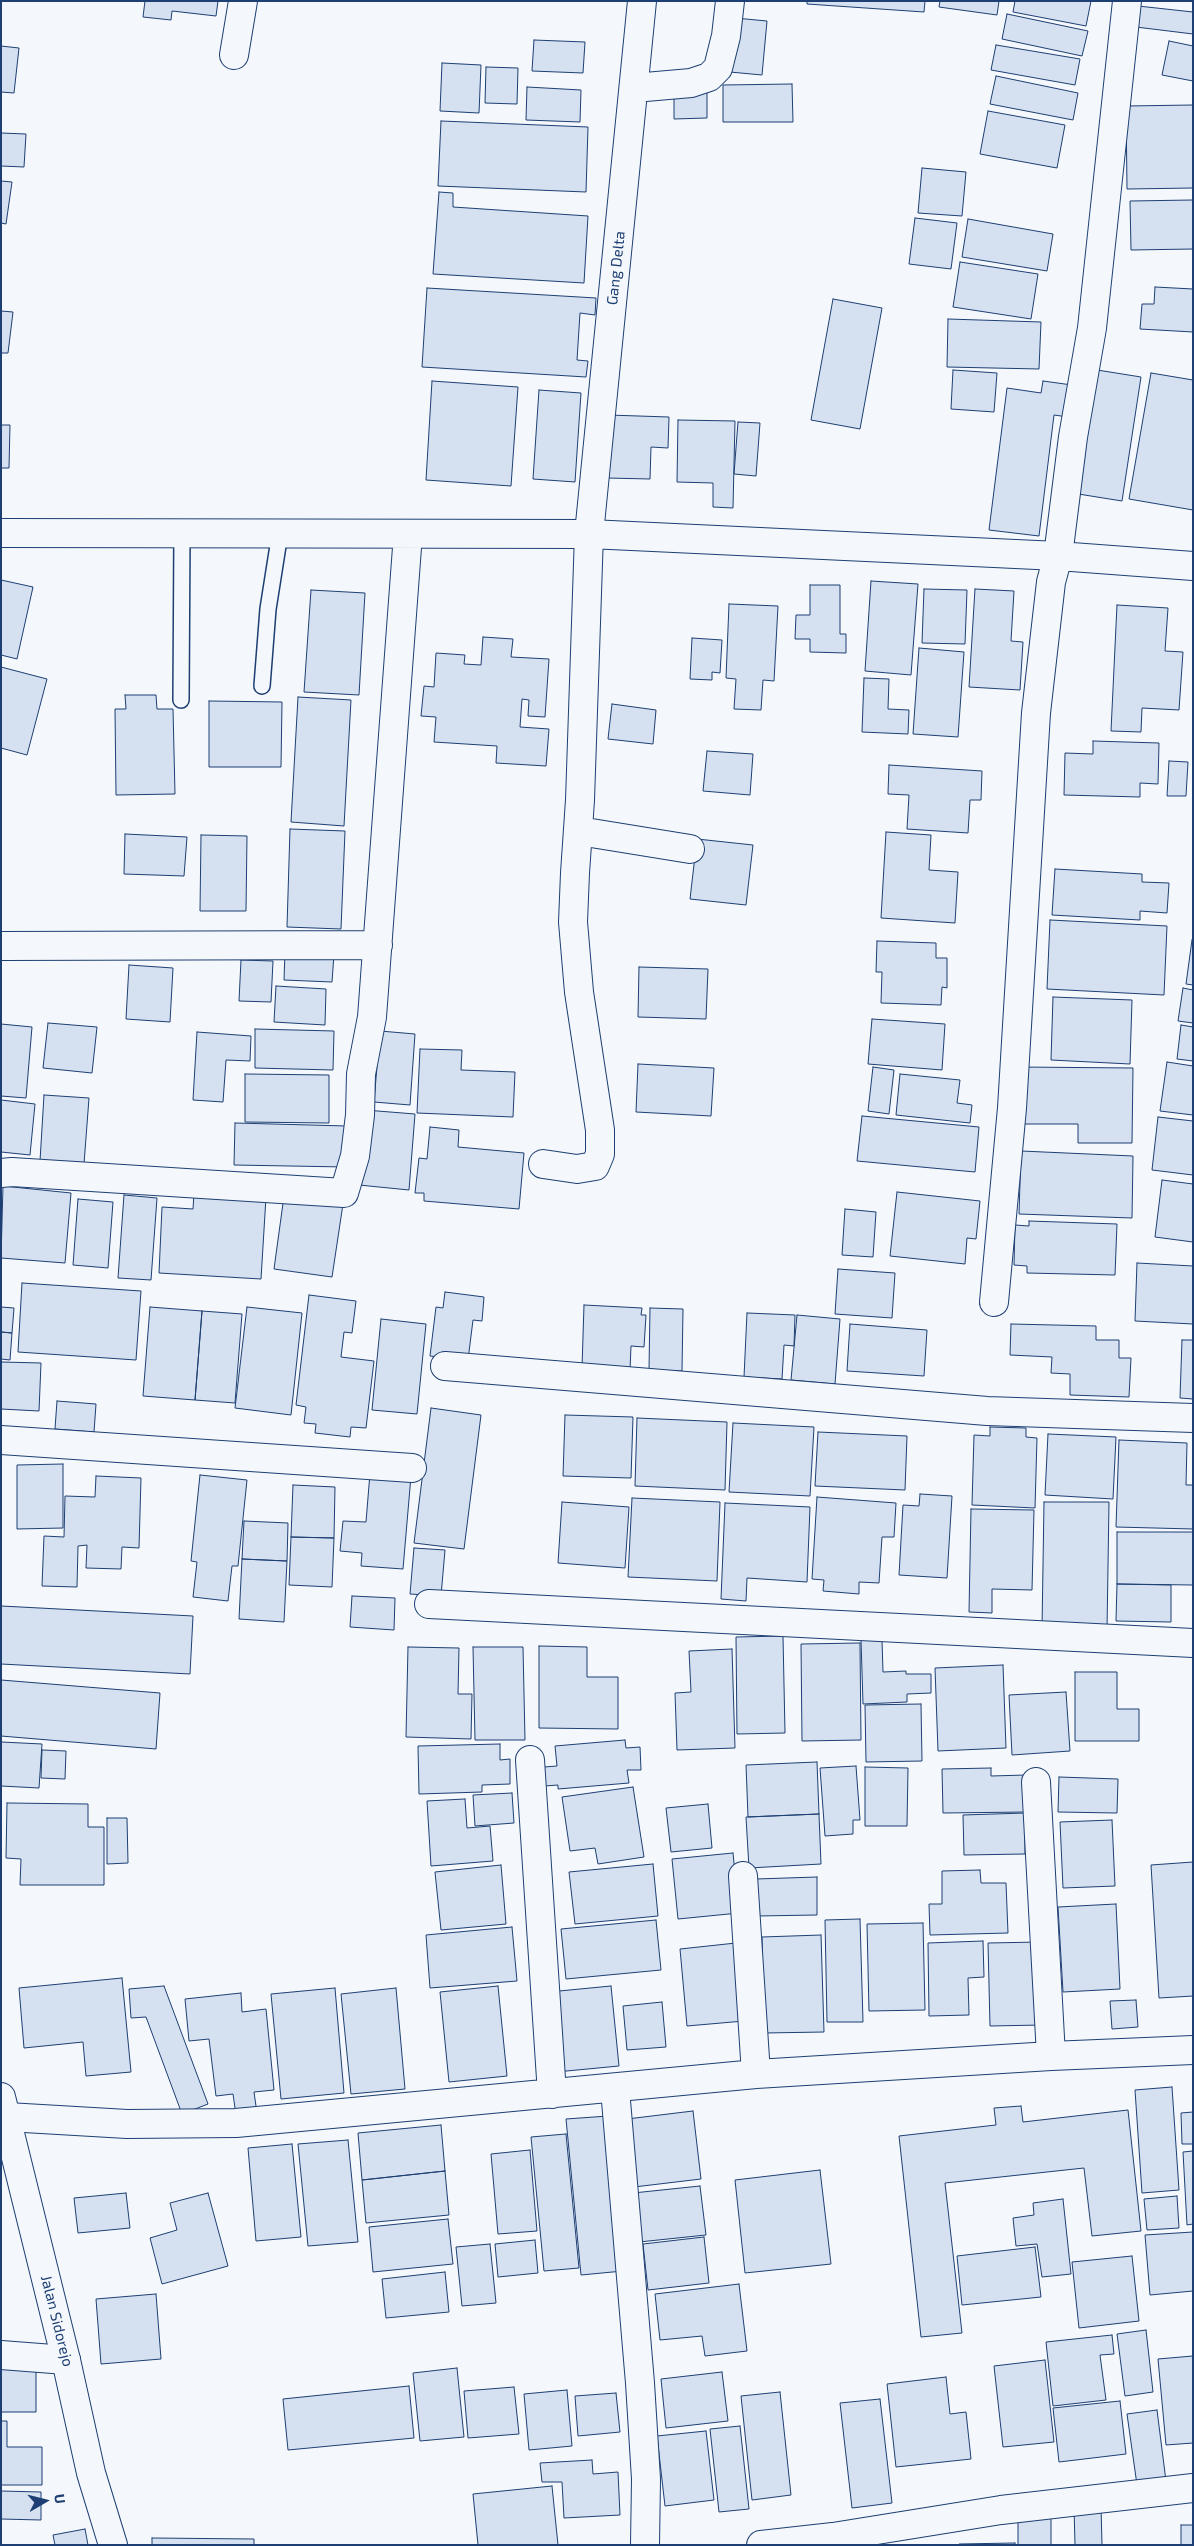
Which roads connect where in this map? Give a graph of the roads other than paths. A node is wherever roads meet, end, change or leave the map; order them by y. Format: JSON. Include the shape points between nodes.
{"nodes":[{"id":1,"x":243,"y":1,"type":"edge"},
{"id":2,"x":642,"y":1,"type":"edge"},
{"id":3,"x":730,"y":1,"type":"edge"},
{"id":4,"x":1127,"y":1,"type":"edge"},
{"id":5,"x":234,"y":55,"type":"dead end"},
{"id":6,"x":634,"y":88,"type":"junction"},
{"id":7,"x":182,"y":532,"type":"junction"},
{"id":8,"x":1,"y":533,"type":"edge"},
{"id":9,"x":280,"y":533,"type":"junction"},
{"id":10,"x":408,"y":534,"type":"junction"},
{"id":11,"x":589,"y":534,"type":"junction"},
{"id":12,"x":1058,"y":556,"type":"junction"},
{"id":13,"x":1193,"y":566,"type":"edge"},
{"id":14,"x":262,"y":686,"type":"dead end"},
{"id":15,"x":181,"y":700,"type":"dead end"},
{"id":16,"x":579,"y":831,"type":"junction"},
{"id":17,"x":690,"y":849,"type":"dead end"},
{"id":18,"x":378,"y":945,"type":"junction"},
{"id":19,"x":1,"y":946,"type":"edge"},
{"id":20,"x":543,"y":1164,"type":"dead end"},
{"id":21,"x":1,"y":1173,"type":"edge"},
{"id":22,"x":994,"y":1302,"type":"dead end"},
{"id":23,"x":445,"y":1366,"type":"dead end"},
{"id":24,"x":1193,"y":1418,"type":"edge"},
{"id":25,"x":1,"y":1440,"type":"edge"},
{"id":26,"x":412,"y":1468,"type":"dead end"},
{"id":27,"x":428,"y":1604,"type":"dead end"},
{"id":28,"x":1193,"y":1642,"type":"edge"},
{"id":29,"x":530,"y":1760,"type":"dead end"},
{"id":30,"x":1036,"y":1782,"type":"dead end"},
{"id":31,"x":743,"y":1876,"type":"dead end"},
{"id":32,"x":1193,"y":2050,"type":"edge"},
{"id":33,"x":1050,"y":2056,"type":"junction"},
{"id":34,"x":756,"y":2074,"type":"junction"},
{"id":35,"x":615,"y":2089,"type":"junction"},
{"id":36,"x":552,"y":2094,"type":"junction"},
{"id":37,"x":4,"y":2107,"type":"edge"},
{"id":38,"x":1,"y":2355,"type":"edge"},
{"id":39,"x":66,"y":2360,"type":"junction"},
{"id":40,"x":1193,"y":2488,"type":"edge"},
{"id":41,"x":113,"y":2545,"type":"edge"},
{"id":42,"x":645,"y":2545,"type":"edge"},
{"id":43,"x":761,"y":2545,"type":"edge"}],
"edges":[{"from":1,"to":5,"type":"street"},
{"from":2,"to":6,"type":"street","name":"Gang Delta"},
{"from":3,"to":6,"type":"street","via":[[718,68],[709,77],[691,83]]},
{"from":4,"to":12,"type":"street","via":[[1092,328],[1073,437]]},
{"from":6,"to":11,"type":"street","name":"Gang Delta"},
{"from":7,"to":8,"type":"street"},
{"from":7,"to":9,"type":"street"},
{"from":7,"to":15,"type":"lane"},
{"from":9,"to":10,"type":"street"},
{"from":9,"to":14,"type":"lane","via":[[268,610]]},
{"from":10,"to":11,"type":"street"},
{"from":10,"to":18,"type":"street"},
{"from":11,"to":12,"type":"street"},
{"from":11,"to":16,"type":"street","name":"Gang Delta"},
{"from":12,"to":13,"type":"street"},
{"from":12,"to":22,"type":"street","via":[[1051,582],[1036,714],[1012,1108]]},
{"from":16,"to":17,"type":"street"},
{"from":16,"to":20,"type":"street","name":"Gang Delta","via":[[574,922],[579,992],[600,1130],[600,1154],[595,1166],[577,1168]]},
{"from":18,"to":19,"type":"street"},
{"from":18,"to":21,"type":"street","via":[[372,1017],[361,1074],[355,1156],[344,1193]]},
{"from":23,"to":24,"type":"street","via":[[987,1411]]},
{"from":25,"to":26,"type":"street"},
{"from":27,"to":28,"type":"street"},
{"from":29,"to":36,"type":"street"},
{"from":30,"to":33,"type":"street"},
{"from":31,"to":34,"type":"street"},
{"from":32,"to":33,"type":"street"},
{"from":33,"to":34,"type":"street"},
{"from":34,"to":35,"type":"street"},
{"from":35,"to":36,"type":"street"},
{"from":35,"to":42,"type":"street","via":[[646,2479]]},
{"from":36,"to":37,"type":"street","via":[[236,2123],[127,2124]]},
{"from":37,"to":39,"type":"street","name":"Jalan Sidorejo"},
{"from":38,"to":39,"type":"street"},
{"from":39,"to":41,"type":"street","name":"Jalan Sidorejo","via":[[91,2473]]},
{"from":40,"to":43,"type":"street","via":[[1001,2510]]}]}
